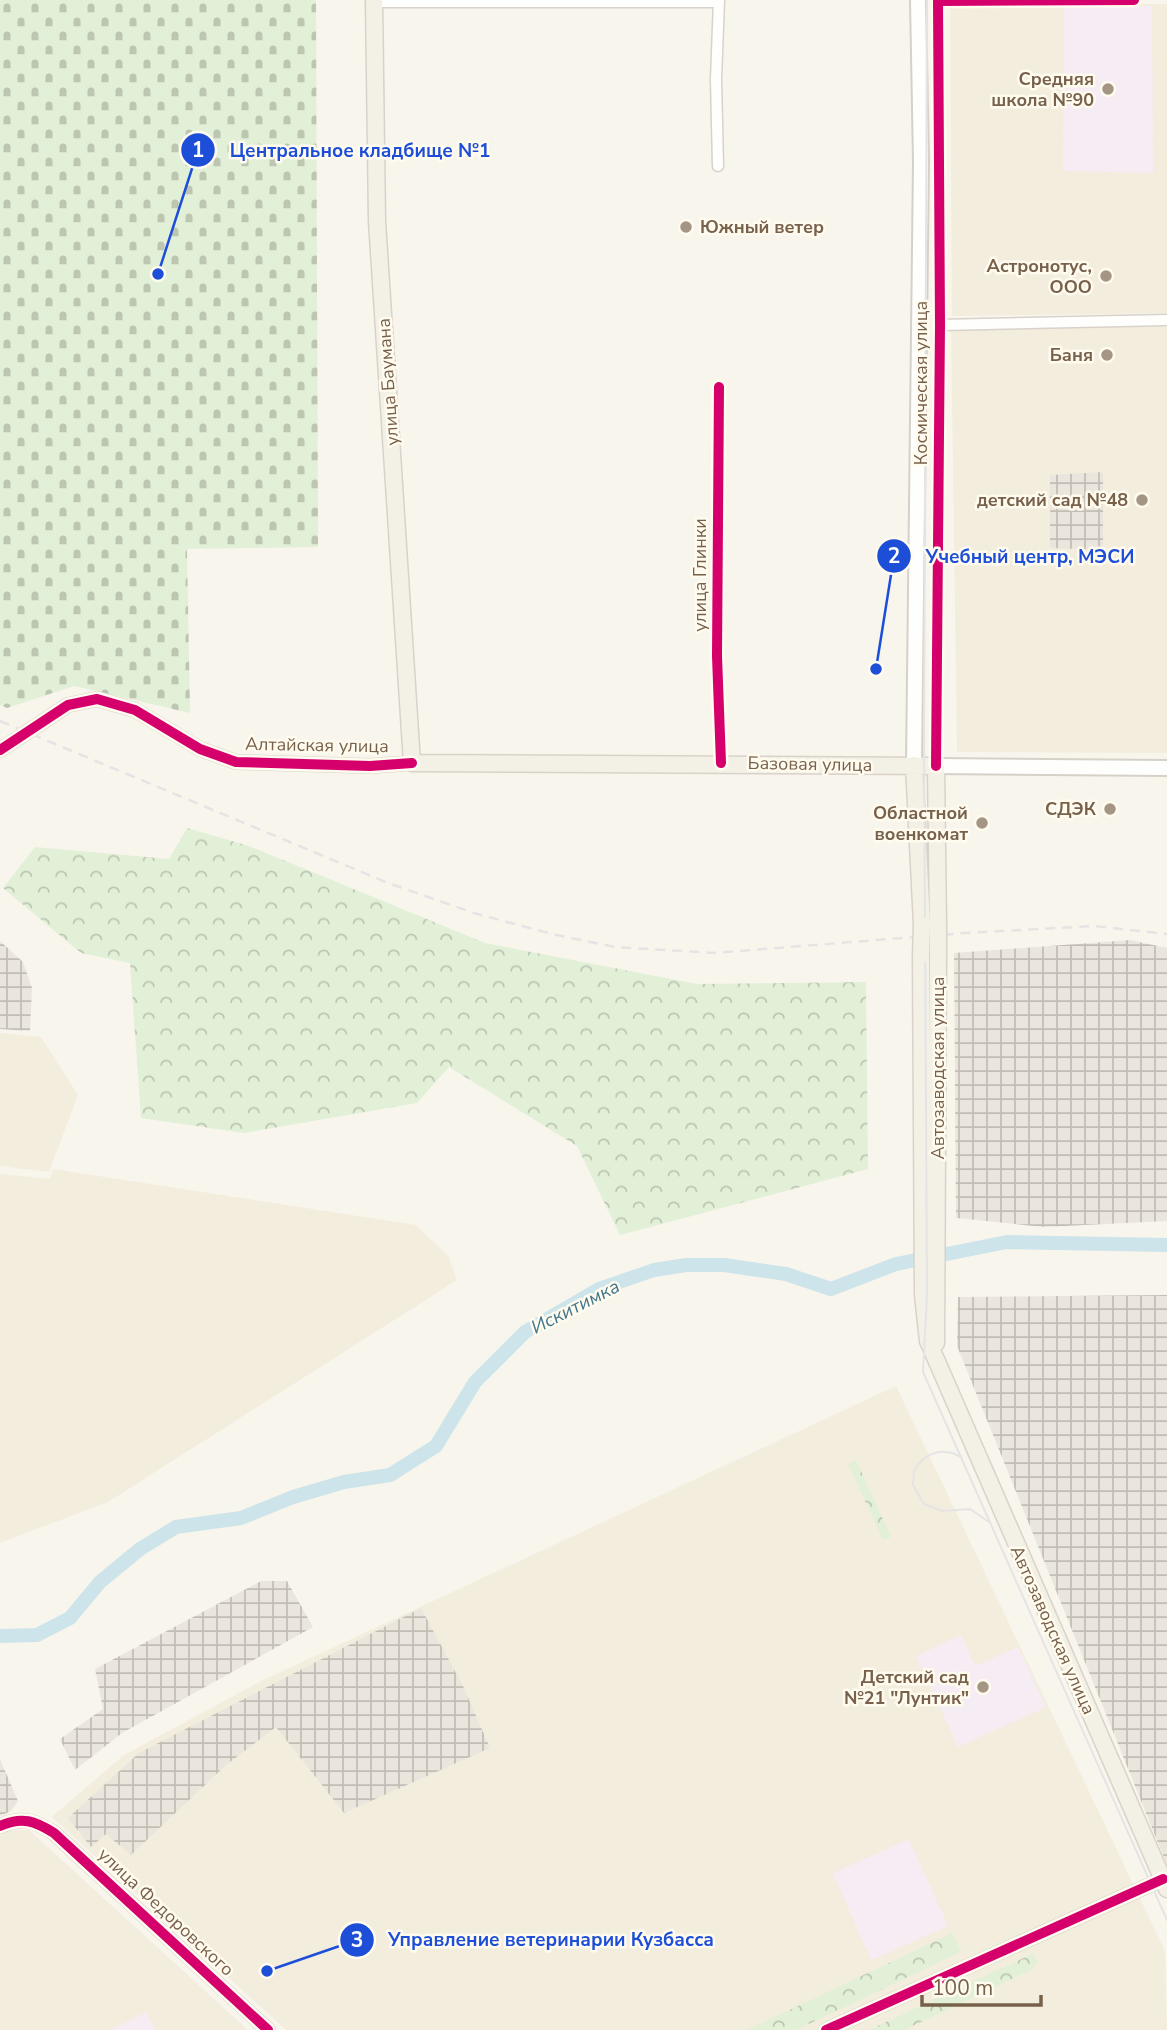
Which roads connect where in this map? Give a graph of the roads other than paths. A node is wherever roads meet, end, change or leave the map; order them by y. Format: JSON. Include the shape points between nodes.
{"nodes":[{"id":1,"x":918,"y":0,"type":"edge"},
{"id":2,"x":1134,"y":0,"type":"edge"},
{"id":3,"x":374,"y":1,"type":"edge"},
{"id":4,"x":719,"y":1,"type":"edge"},
{"id":5,"x":938,"y":1,"type":"edge"},
{"id":6,"x":718,"y":166,"type":"dead end"},
{"id":7,"x":1167,"y":320,"type":"edge"},
{"id":8,"x":940,"y":325,"type":"junction"},
{"id":9,"x":719,"y":387,"type":"dead end"},
{"id":10,"x":0,"y":750,"type":"edge"},
{"id":11,"x":412,"y":763,"type":"junction"},
{"id":12,"x":721,"y":763,"type":"junction"},
{"id":13,"x":914,"y":765,"type":"junction"},
{"id":14,"x":936,"y":766,"type":"junction"},
{"id":15,"x":1167,"y":768,"type":"edge"},
{"id":16,"x":930,"y":925,"type":"junction"},
{"id":17,"x":930,"y":1206,"type":"junction"},
{"id":18,"x":0,"y":1826,"type":"edge"},
{"id":19,"x":1165,"y":1884,"type":"edge"},
{"id":20,"x":268,"y":2030,"type":"edge"},
{"id":21,"x":826,"y":2030,"type":"edge"}],
"edges":[{"from":1,"to":13,"type":"main road","name":"Космическая улица","via":[[921,162]]},
{"from":2,"to":5,"type":"street"},
{"from":3,"to":4,"type":"street"},
{"from":3,"to":11,"type":"main road","name":"улица Баумана","via":[[377,221]]},
{"from":4,"to":6,"type":"street"},
{"from":5,"to":8,"type":"street","name":"Космическая улица"},
{"from":7,"to":8,"type":"street"},
{"from":8,"to":14,"type":"street","name":"Космическая улица"},
{"from":9,"to":12,"type":"street","name":"улица Глинки"},
{"from":10,"to":11,"type":"street","name":"Алтайская улица","via":[[68,705],[97,699],[135,710],[200,750],[236,762]]},
{"from":11,"to":12,"type":"main road","name":"Базовая улица"},
{"from":12,"to":13,"type":"main road","name":"Базовая улица"},
{"from":13,"to":14,"type":"main road","name":"Базовая улица"},
{"from":13,"to":16,"type":"main road"},
{"from":14,"to":15,"type":"main road","name":"Базовая улица"},
{"from":14,"to":16,"type":"main road","name":"Автозаводская улица"},
{"from":16,"to":17,"type":"main road","name":"Автозаводская улица","bridge":true,"via":[[938,955]]},
{"from":16,"to":17,"type":"main road","name":"Автозаводская улица","bridge":true,"via":[[921,955]]},
{"from":17,"to":19,"type":"main road","name":"Автозаводская улица","via":[[930,1295],[940,1370]]},
{"from":18,"to":20,"type":"street","name":"улица Федоровского","via":[[23,1819],[38,1822]]},
{"from":19,"to":21,"type":"street"}]}
